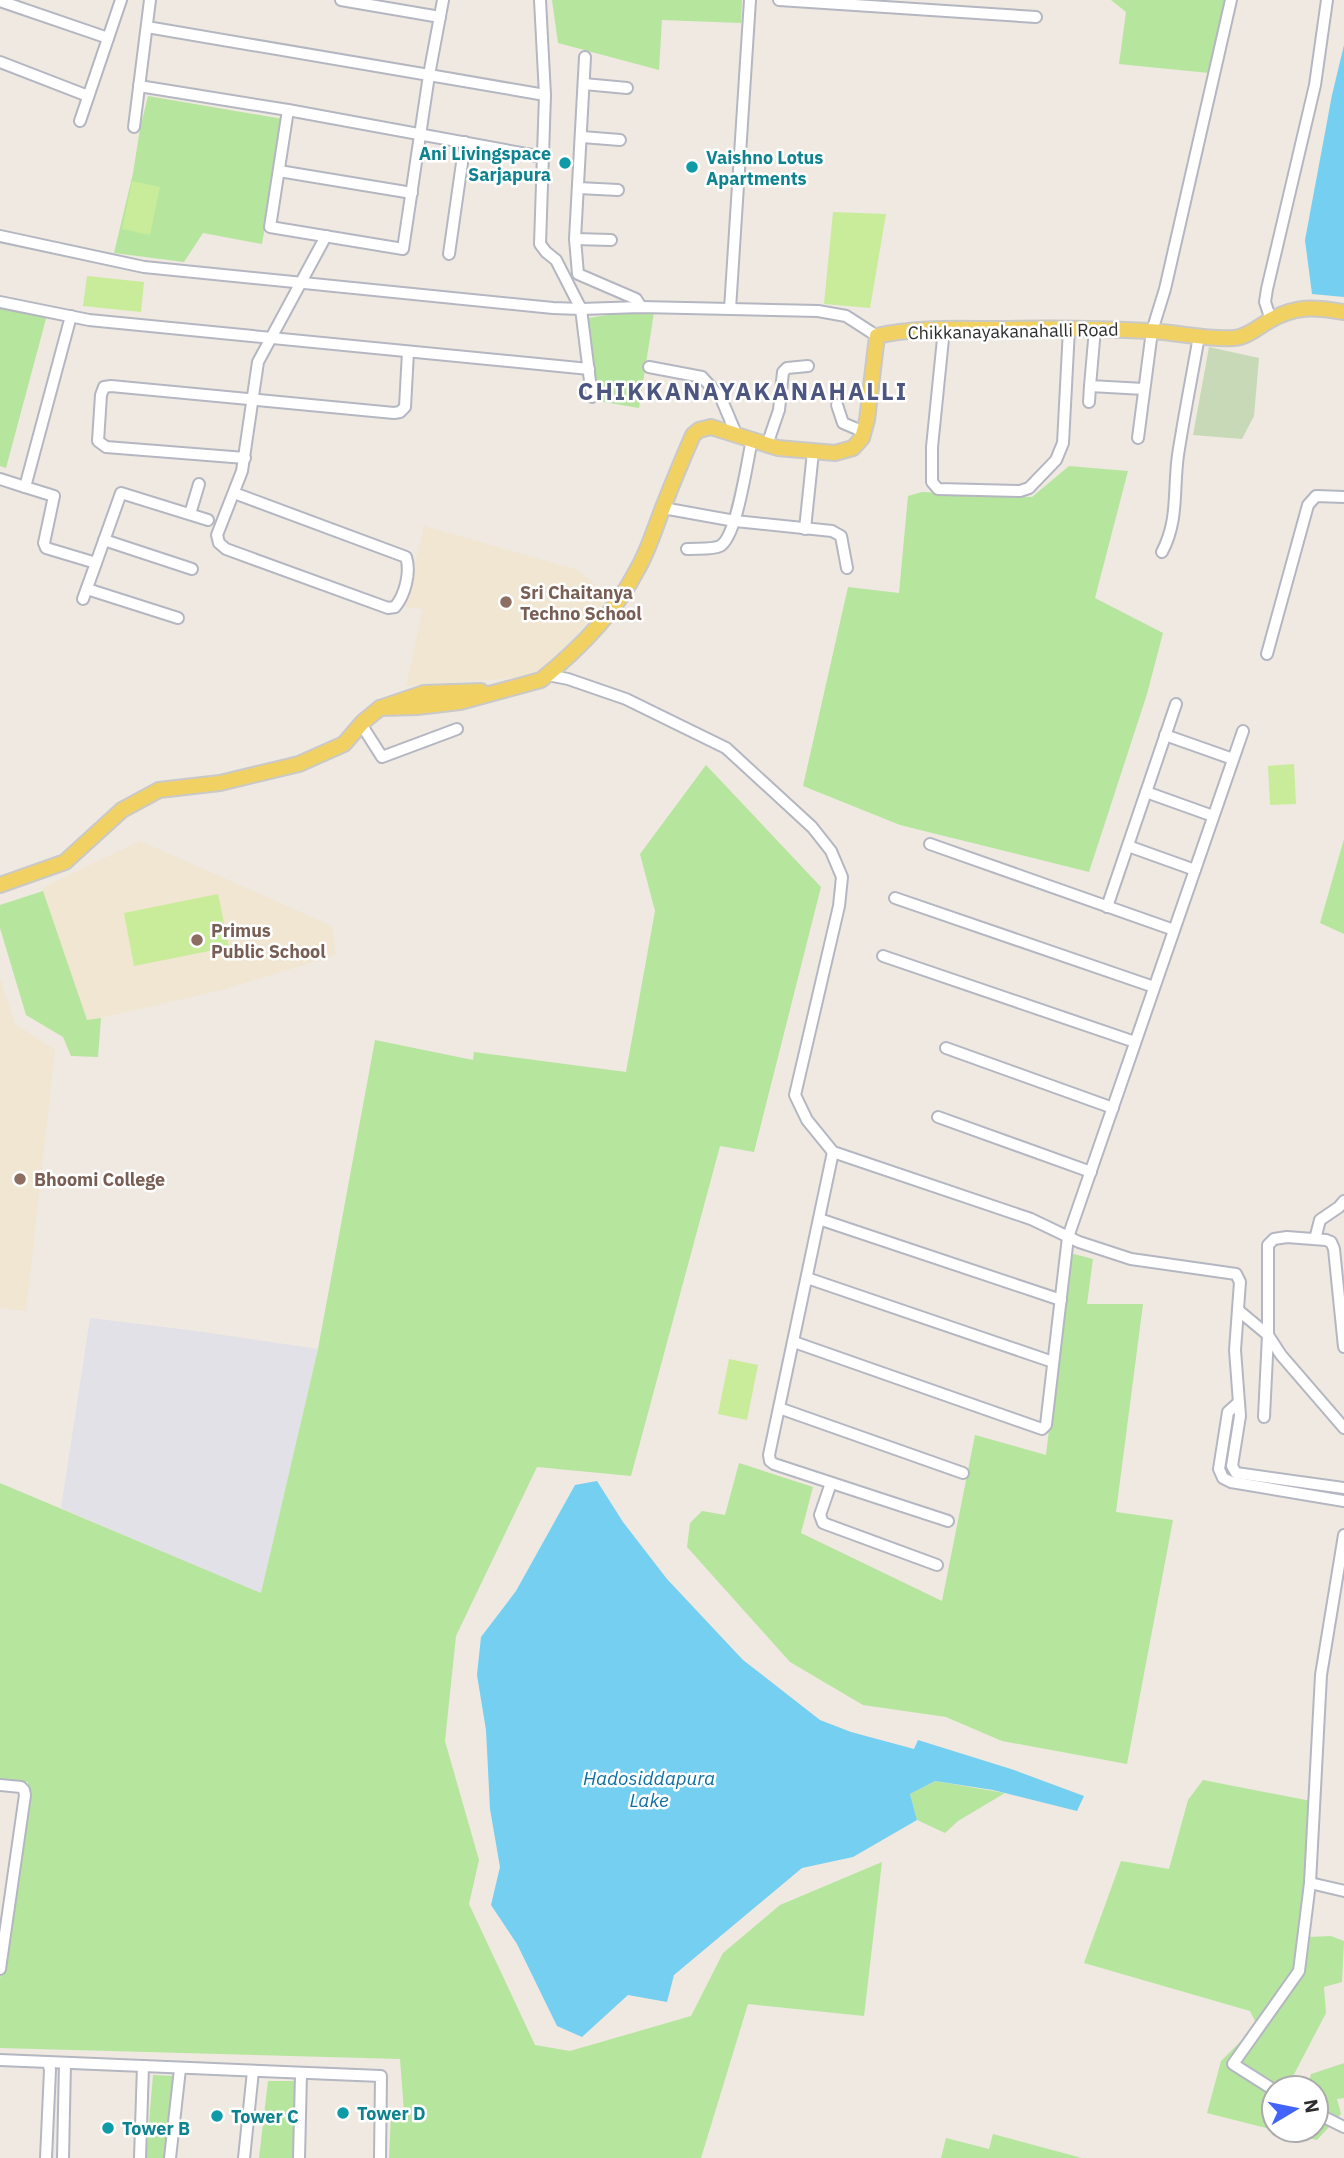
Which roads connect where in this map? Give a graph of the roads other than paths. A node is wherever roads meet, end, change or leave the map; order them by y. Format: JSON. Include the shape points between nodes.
{"nodes":[{"id":1,"x":121,"y":0,"type":"edge"},
{"id":2,"x":150,"y":0,"type":"edge"},
{"id":3,"x":341,"y":0,"type":"edge"},
{"id":4,"x":443,"y":0,"type":"edge"},
{"id":5,"x":540,"y":0,"type":"edge"},
{"id":6,"x":750,"y":0,"type":"edge"},
{"id":7,"x":779,"y":0,"type":"edge"},
{"id":8,"x":1231,"y":0,"type":"edge"},
{"id":9,"x":1327,"y":0,"type":"edge"},
{"id":10,"x":0,"y":1,"type":"edge"},
{"id":11,"x":440,"y":17,"type":"junction"},
{"id":12,"x":1036,"y":17,"type":"dead end"},
{"id":13,"x":147,"y":27,"type":"junction"},
{"id":14,"x":108,"y":38,"type":"junction"},
{"id":15,"x":585,"y":57,"type":"dead end"},
{"id":16,"x":0,"y":62,"type":"edge"},
{"id":17,"x":429,"y":75,"type":"junction"},
{"id":18,"x":584,"y":84,"type":"junction"},
{"id":19,"x":139,"y":86,"type":"junction"},
{"id":20,"x":627,"y":88,"type":"dead end"},
{"id":21,"x":545,"y":95,"type":"junction"},
{"id":22,"x":88,"y":96,"type":"junction"},
{"id":23,"x":288,"y":110,"type":"junction"},
{"id":24,"x":80,"y":121,"type":"dead end"},
{"id":25,"x":134,"y":127,"type":"dead end"},
{"id":26,"x":421,"y":133,"type":"junction"},
{"id":27,"x":582,"y":137,"type":"junction"},
{"id":28,"x":620,"y":140,"type":"dead end"},
{"id":29,"x":465,"y":142,"type":"junction"},
{"id":30,"x":543,"y":157,"type":"junction"},
{"id":31,"x":279,"y":171,"type":"junction"},
{"id":32,"x":578,"y":188,"type":"junction"},
{"id":33,"x":618,"y":190,"type":"dead end"},
{"id":34,"x":412,"y":193,"type":"junction"},
{"id":35,"x":0,"y":236,"type":"edge"},
{"id":36,"x":326,"y":236,"type":"junction"},
{"id":37,"x":575,"y":239,"type":"junction"},
{"id":38,"x":611,"y":240,"type":"dead end"},
{"id":39,"x":449,"y":254,"type":"dead end"},
{"id":40,"x":300,"y":284,"type":"junction"},
{"id":41,"x":0,"y":302,"type":"edge"},
{"id":42,"x":641,"y":307,"type":"junction"},
{"id":43,"x":581,"y":309,"type":"junction"},
{"id":44,"x":730,"y":309,"type":"junction"},
{"id":45,"x":1344,"y":312,"type":"edge"},
{"id":46,"x":71,"y":316,"type":"junction"},
{"id":47,"x":1270,"y":320,"type":"junction"},
{"id":48,"x":944,"y":329,"type":"junction"},
{"id":49,"x":1069,"y":329,"type":"junction"},
{"id":50,"x":1095,"y":329,"type":"junction"},
{"id":51,"x":1152,"y":331,"type":"junction"},
{"id":52,"x":877,"y":336,"type":"junction"},
{"id":53,"x":1199,"y":337,"type":"junction"},
{"id":54,"x":271,"y":338,"type":"junction"},
{"id":55,"x":408,"y":352,"type":"junction"},
{"id":56,"x":808,"y":366,"type":"dead end"},
{"id":57,"x":649,"y":367,"type":"dead end"},
{"id":58,"x":589,"y":369,"type":"junction"},
{"id":59,"x":1090,"y":386,"type":"junction"},
{"id":60,"x":1144,"y":389,"type":"junction"},
{"id":61,"x":592,"y":397,"type":"dead end"},
{"id":62,"x":253,"y":398,"type":"junction"},
{"id":63,"x":1088,"y":402,"type":"dead end"},
{"id":64,"x":836,"y":405,"type":"dead end"},
{"id":65,"x":864,"y":432,"type":"junction"},
{"id":66,"x":737,"y":436,"type":"junction"},
{"id":67,"x":1138,"y":438,"type":"dead end"},
{"id":68,"x":752,"y":440,"type":"junction"},
{"id":69,"x":767,"y":445,"type":"junction"},
{"id":70,"x":813,"y":452,"type":"junction"},
{"id":71,"x":245,"y":458,"type":"junction"},
{"id":72,"x":0,"y":479,"type":"edge"},
{"id":73,"x":199,"y":484,"type":"dead end"},
{"id":74,"x":25,"y":486,"type":"junction"},
{"id":75,"x":234,"y":493,"type":"junction"},
{"id":76,"x":1344,"y":497,"type":"edge"},
{"id":77,"x":663,"y":508,"type":"junction"},
{"id":78,"x":191,"y":514,"type":"junction"},
{"id":79,"x":208,"y":520,"type":"dead end"},
{"id":80,"x":735,"y":521,"type":"junction"},
{"id":81,"x":806,"y":529,"type":"junction"},
{"id":82,"x":104,"y":540,"type":"junction"},
{"id":83,"x":687,"y":549,"type":"dead end"},
{"id":84,"x":1162,"y":552,"type":"dead end"},
{"id":85,"x":96,"y":563,"type":"junction"},
{"id":86,"x":848,"y":568,"type":"dead end"},
{"id":87,"x":192,"y":569,"type":"dead end"},
{"id":88,"x":178,"y":618,"type":"dead end"},
{"id":89,"x":1267,"y":654,"type":"dead end"},
{"id":90,"x":548,"y":675,"type":"junction"},
{"id":91,"x":1176,"y":704,"type":"dead end"},
{"id":92,"x":361,"y":724,"type":"junction"},
{"id":93,"x":457,"y":729,"type":"dead end"},
{"id":94,"x":1243,"y":731,"type":"dead end"},
{"id":95,"x":1166,"y":735,"type":"junction"},
{"id":96,"x":1233,"y":759,"type":"junction"},
{"id":97,"x":1146,"y":792,"type":"junction"},
{"id":98,"x":1213,"y":816,"type":"junction"},
{"id":99,"x":930,"y":844,"type":"dead end"},
{"id":100,"x":1128,"y":846,"type":"junction"},
{"id":101,"x":1195,"y":870,"type":"junction"},
{"id":102,"x":0,"y":885,"type":"edge"},
{"id":103,"x":895,"y":898,"type":"dead end"},
{"id":104,"x":1107,"y":906,"type":"junction"},
{"id":105,"x":1174,"y":930,"type":"junction"},
{"id":106,"x":883,"y":956,"type":"dead end"},
{"id":107,"x":1154,"y":987,"type":"junction"},
{"id":108,"x":1135,"y":1042,"type":"junction"},
{"id":109,"x":946,"y":1048,"type":"dead end"},
{"id":110,"x":1113,"y":1108,"type":"junction"},
{"id":111,"x":938,"y":1118,"type":"dead end"},
{"id":112,"x":833,"y":1152,"type":"junction"},
{"id":113,"x":1091,"y":1172,"type":"junction"},
{"id":114,"x":1344,"y":1201,"type":"edge"},
{"id":115,"x":819,"y":1219,"type":"junction"},
{"id":116,"x":1069,"y":1237,"type":"junction"},
{"id":117,"x":1315,"y":1239,"type":"junction"},
{"id":118,"x":807,"y":1278,"type":"junction"},
{"id":119,"x":1061,"y":1300,"type":"junction"},
{"id":120,"x":1238,"y":1310,"type":"junction"},
{"id":121,"x":1268,"y":1335,"type":"junction"},
{"id":122,"x":794,"y":1342,"type":"junction"},
{"id":123,"x":1344,"y":1347,"type":"edge"},
{"id":124,"x":1054,"y":1362,"type":"junction"},
{"id":125,"x":1238,"y":1402,"type":"junction"},
{"id":126,"x":779,"y":1408,"type":"junction"},
{"id":127,"x":1264,"y":1416,"type":"dead end"},
{"id":128,"x":1344,"y":1428,"type":"edge"},
{"id":129,"x":963,"y":1473,"type":"dead end"},
{"id":130,"x":831,"y":1483,"type":"junction"},
{"id":131,"x":1344,"y":1488,"type":"edge"},
{"id":132,"x":1344,"y":1501,"type":"edge"},
{"id":133,"x":948,"y":1521,"type":"dead end"},
{"id":134,"x":1344,"y":1535,"type":"edge"},
{"id":135,"x":937,"y":1565,"type":"dead end"},
{"id":136,"x":0,"y":1785,"type":"edge"},
{"id":137,"x":1310,"y":1883,"type":"junction"},
{"id":138,"x":1344,"y":1891,"type":"edge"},
{"id":139,"x":0,"y":1969,"type":"edge"},
{"id":140,"x":0,"y":2060,"type":"edge"},
{"id":141,"x":48,"y":2062,"type":"junction"},
{"id":142,"x":65,"y":2063,"type":"junction"},
{"id":143,"x":143,"y":2066,"type":"junction"},
{"id":144,"x":180,"y":2069,"type":"junction"},
{"id":145,"x":253,"y":2071,"type":"junction"},
{"id":146,"x":301,"y":2074,"type":"junction"},
{"id":147,"x":1260,"y":2081,"type":"edge"},
{"id":148,"x":46,"y":2158,"type":"edge"},
{"id":149,"x":63,"y":2158,"type":"edge"},
{"id":150,"x":140,"y":2158,"type":"edge"},
{"id":151,"x":170,"y":2158,"type":"edge"},
{"id":152,"x":244,"y":2158,"type":"edge"},
{"id":153,"x":299,"y":2158,"type":"edge"},
{"id":154,"x":380,"y":2158,"type":"edge"}],
"edges":[{"from":1,"to":14,"type":"street"},
{"from":2,"to":13,"type":"street"},
{"from":3,"to":11,"type":"street"},
{"from":4,"to":11,"type":"street"},
{"from":5,"to":21,"type":"street"},
{"from":6,"to":44,"type":"street"},
{"from":7,"to":12,"type":"street"},
{"from":8,"to":51,"type":"street"},
{"from":9,"to":47,"type":"street","via":[[1315,85],[1267,289]]},
{"from":10,"to":14,"type":"street"},
{"from":11,"to":17,"type":"street"},
{"from":13,"to":17,"type":"street"},
{"from":13,"to":19,"type":"street"},
{"from":14,"to":22,"type":"street"},
{"from":15,"to":18,"type":"street"},
{"from":16,"to":22,"type":"street"},
{"from":17,"to":21,"type":"street"},
{"from":17,"to":26,"type":"street"},
{"from":18,"to":20,"type":"street"},
{"from":18,"to":27,"type":"street"},
{"from":19,"to":23,"type":"street"},
{"from":19,"to":25,"type":"street"},
{"from":21,"to":30,"type":"street"},
{"from":22,"to":24,"type":"street"},
{"from":23,"to":26,"type":"street"},
{"from":23,"to":31,"type":"street"},
{"from":26,"to":29,"type":"street"},
{"from":26,"to":34,"type":"street"},
{"from":27,"to":28,"type":"street"},
{"from":27,"to":32,"type":"street"},
{"from":29,"to":30,"type":"street"},
{"from":29,"to":39,"type":"street"},
{"from":30,"to":43,"type":"street","via":[[540,244],[556,260]]},
{"from":31,"to":34,"type":"street"},
{"from":31,"to":36,"type":"street","via":[[270,227]]},
{"from":32,"to":33,"type":"street"},
{"from":32,"to":37,"type":"street"},
{"from":34,"to":36,"type":"street","via":[[403,249]]},
{"from":35,"to":40,"type":"street","via":[[144,267]]},
{"from":36,"to":40,"type":"street"},
{"from":37,"to":38,"type":"street"},
{"from":37,"to":42,"type":"street","via":[[578,274],[636,299]]},
{"from":40,"to":43,"type":"street"},
{"from":40,"to":54,"type":"street"},
{"from":41,"to":46,"type":"street"},
{"from":42,"to":43,"type":"street"},
{"from":42,"to":44,"type":"street"},
{"from":43,"to":58,"type":"street"},
{"from":44,"to":52,"type":"street","via":[[846,316]]},
{"from":45,"to":47,"type":"main road","name":"Chikkanayakanahalli Road","via":[[1313,307]]},
{"from":46,"to":54,"type":"street"},
{"from":46,"to":74,"type":"street"},
{"from":47,"to":53,"type":"main road","name":"Chikkanayakanahalli Road","via":[[1235,338]]},
{"from":48,"to":49,"type":"main road","name":"Chikkanayakanahalli Road"},
{"from":48,"to":49,"type":"street","via":[[932,482],[938,489],[1020,491],[1035,483],[1061,451]]},
{"from":48,"to":52,"type":"main road","name":"Chikkanayakanahalli Road"},
{"from":49,"to":50,"type":"main road","name":"Chikkanayakanahalli Road"},
{"from":50,"to":51,"type":"main road","name":"Chikkanayakanahalli Road"},
{"from":50,"to":59,"type":"street"},
{"from":51,"to":53,"type":"main road","name":"Chikkanayakanahalli Road"},
{"from":51,"to":60,"type":"street"},
{"from":52,"to":65,"type":"main road"},
{"from":53,"to":84,"type":"street","via":[[1178,458],[1173,524]]},
{"from":54,"to":55,"type":"street"},
{"from":54,"to":62,"type":"street","via":[[258,362]]},
{"from":55,"to":58,"type":"street"},
{"from":55,"to":62,"type":"street","via":[[405,407],[400,412]]},
{"from":56,"to":69,"type":"street","via":[[783,372],[779,410]]},
{"from":57,"to":66,"type":"street","via":[[702,377],[721,398]]},
{"from":58,"to":61,"type":"street"},
{"from":59,"to":60,"type":"street"},
{"from":59,"to":63,"type":"street"},
{"from":60,"to":67,"type":"street"},
{"from":62,"to":71,"type":"street"},
{"from":62,"to":71,"type":"street","via":[[111,386],[104,387],[101,395],[98,441],[106,447]]},
{"from":64,"to":65,"type":"street","via":[[843,422]]},
{"from":65,"to":70,"type":"main road","via":[[846,451]]},
{"from":66,"to":68,"type":"main road"},
{"from":66,"to":77,"type":"main road","via":[[711,427],[693,435]]},
{"from":68,"to":69,"type":"main road"},
{"from":68,"to":80,"type":"street"},
{"from":69,"to":70,"type":"main road"},
{"from":70,"to":81,"type":"street"},
{"from":71,"to":75,"type":"street"},
{"from":72,"to":74,"type":"street"},
{"from":73,"to":78,"type":"street"},
{"from":74,"to":85,"type":"street","via":[[54,496],[46,548]]},
{"from":75,"to":75,"type":"street","via":[[217,535],[226,549],[388,608],[396,607],[403,598],[406,557]]},
{"from":76,"to":89,"type":"street","via":[[1316,496],[1308,505]]},
{"from":77,"to":80,"type":"street"},
{"from":77,"to":90,"type":"main road","via":[[623,594],[584,642]]},
{"from":78,"to":79,"type":"street"},
{"from":78,"to":82,"type":"street","via":[[121,493]]},
{"from":80,"to":81,"type":"street"},
{"from":80,"to":83,"type":"street","via":[[716,548]]},
{"from":81,"to":86,"type":"street","via":[[841,536]]},
{"from":82,"to":85,"type":"street"},
{"from":82,"to":87,"type":"street"},
{"from":85,"to":88,"type":"street","via":[[85,594]]},
{"from":90,"to":92,"type":"main road","via":[[460,702],[380,708]]},
{"from":90,"to":112,"type":"street","via":[[626,699],[726,748],[812,827],[831,851],[842,877],[839,906],[795,1095],[807,1120]]},
{"from":91,"to":95,"type":"street"},
{"from":92,"to":93,"type":"street","via":[[383,757]]},
{"from":92,"to":102,"type":"main road","via":[[344,744],[299,764],[152,793],[122,810],[65,862]]},
{"from":94,"to":96,"type":"street"},
{"from":95,"to":96,"type":"street"},
{"from":95,"to":97,"type":"street"},
{"from":96,"to":98,"type":"street"},
{"from":97,"to":98,"type":"street"},
{"from":97,"to":100,"type":"street"},
{"from":98,"to":101,"type":"street"},
{"from":99,"to":104,"type":"street"},
{"from":100,"to":101,"type":"street"},
{"from":100,"to":104,"type":"street"},
{"from":101,"to":105,"type":"street"},
{"from":103,"to":107,"type":"street"},
{"from":104,"to":105,"type":"street"},
{"from":105,"to":107,"type":"street"},
{"from":106,"to":108,"type":"street"},
{"from":107,"to":108,"type":"street"},
{"from":108,"to":110,"type":"street"},
{"from":109,"to":110,"type":"street"},
{"from":110,"to":113,"type":"street"},
{"from":111,"to":113,"type":"street"},
{"from":112,"to":115,"type":"street"},
{"from":112,"to":116,"type":"street","via":[[1031,1219]]},
{"from":113,"to":116,"type":"street"},
{"from":114,"to":117,"type":"street","via":[[1320,1220]]},
{"from":115,"to":118,"type":"street"},
{"from":115,"to":119,"type":"street"},
{"from":116,"to":119,"type":"street"},
{"from":116,"to":120,"type":"street","via":[[1131,1259],[1236,1274],[1240,1282]]},
{"from":117,"to":121,"type":"street","via":[[1287,1237],[1268,1245]]},
{"from":117,"to":123,"type":"street","via":[[1331,1242],[1334,1249]]},
{"from":118,"to":122,"type":"street"},
{"from":118,"to":124,"type":"street"},
{"from":119,"to":124,"type":"street"},
{"from":120,"to":121,"type":"street"},
{"from":120,"to":125,"type":"street"},
{"from":121,"to":127,"type":"street"},
{"from":121,"to":128,"type":"street"},
{"from":122,"to":124,"type":"street","via":[[1042,1429]]},
{"from":122,"to":126,"type":"street"},
{"from":125,"to":131,"type":"street","via":[[1232,1466],[1236,1473]]},
{"from":125,"to":132,"type":"street","via":[[1228,1412],[1219,1469],[1223,1478]]},
{"from":126,"to":129,"type":"street"},
{"from":126,"to":130,"type":"street","via":[[770,1461]]},
{"from":130,"to":133,"type":"street"},
{"from":130,"to":135,"type":"street","via":[[820,1515],[823,1523]]},
{"from":134,"to":137,"type":"street","via":[[1321,1675]]},
{"from":136,"to":139,"type":"street","via":[[21,1787],[25,1795]]},
{"from":137,"to":138,"type":"street"},
{"from":137,"to":147,"type":"street","via":[[1299,1971],[1233,2064]]},
{"from":140,"to":141,"type":"street"},
{"from":141,"to":142,"type":"street"},
{"from":141,"to":148,"type":"street"},
{"from":142,"to":143,"type":"street"},
{"from":142,"to":149,"type":"street"},
{"from":143,"to":144,"type":"street"},
{"from":143,"to":150,"type":"street"},
{"from":144,"to":145,"type":"street"},
{"from":144,"to":151,"type":"street"},
{"from":145,"to":146,"type":"street"},
{"from":145,"to":152,"type":"street"},
{"from":146,"to":153,"type":"street"},
{"from":146,"to":154,"type":"street","via":[[381,2076]]}]}
